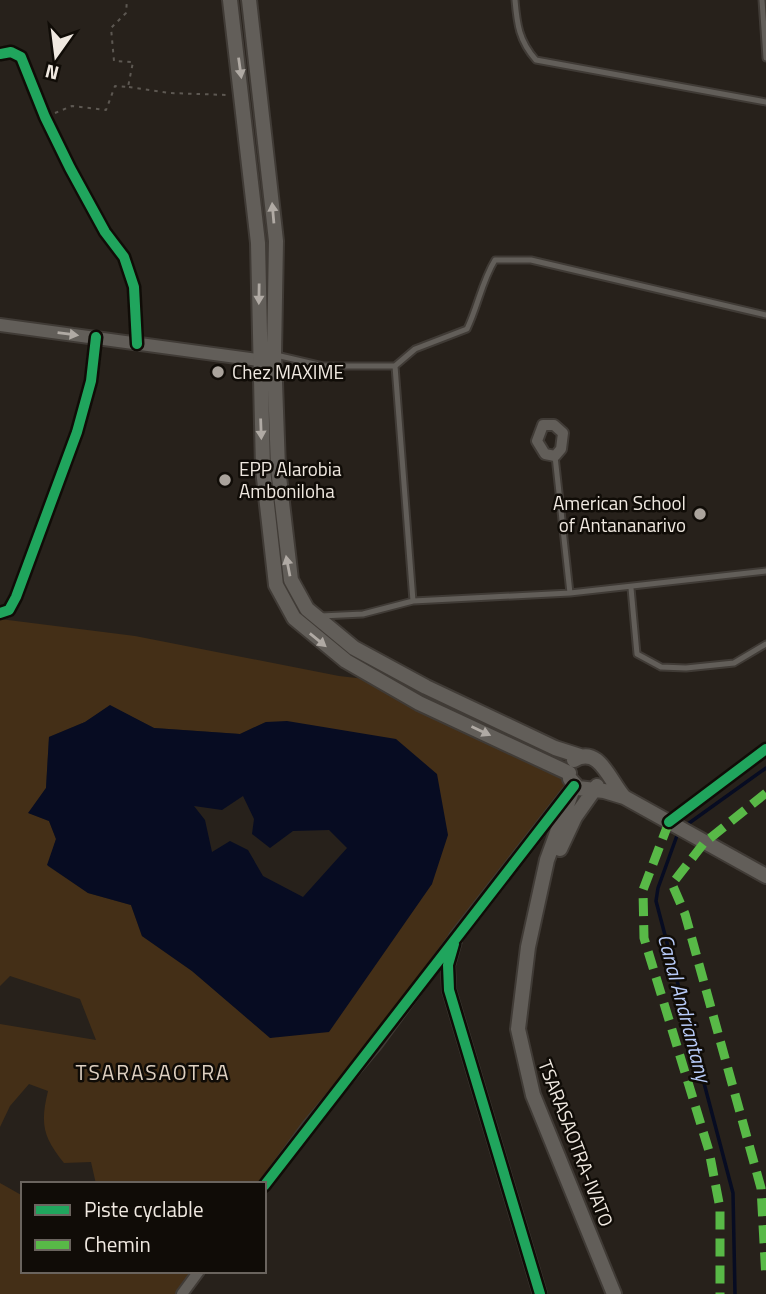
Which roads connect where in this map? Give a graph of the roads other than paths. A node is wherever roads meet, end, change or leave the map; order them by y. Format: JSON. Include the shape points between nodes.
{"nodes":[{"id":1,"x":230,"y":0,"type":"edge"},
{"id":2,"x":249,"y":0,"type":"edge"},
{"id":3,"x":515,"y":0,"type":"edge"},
{"id":4,"x":762,"y":0,"type":"edge"},
{"id":5,"x":0,"y":54,"type":"edge"},
{"id":6,"x":766,"y":58,"type":"edge"},
{"id":7,"x":766,"y":102,"type":"edge"},
{"id":8,"x":766,"y":316,"type":"edge"},
{"id":9,"x":0,"y":325,"type":"edge"},
{"id":10,"x":96,"y":337,"type":"junction"},
{"id":11,"x":136,"y":344,"type":"junction"},
{"id":12,"x":274,"y":358,"type":"junction"},
{"id":13,"x":258,"y":360,"type":"junction"},
{"id":14,"x":395,"y":366,"type":"junction"},
{"id":15,"x":555,"y":456,"type":"dead end"},
{"id":16,"x":766,"y":571,"type":"edge"},
{"id":17,"x":631,"y":587,"type":"junction"},
{"id":18,"x":570,"y":593,"type":"junction"},
{"id":19,"x":413,"y":601,"type":"junction"},
{"id":20,"x":0,"y":613,"type":"edge"},
{"id":21,"x":315,"y":616,"type":"junction"},
{"id":22,"x":766,"y":644,"type":"edge"},
{"id":23,"x":766,"y":749,"type":"edge"},
{"id":24,"x":580,"y":756,"type":"junction"},
{"id":25,"x":604,"y":772,"type":"junction"},
{"id":26,"x":572,"y":780,"type":"junction"},
{"id":27,"x":592,"y":789,"type":"junction"},
{"id":28,"x":624,"y":797,"type":"junction"},
{"id":29,"x":669,"y":822,"type":"junction"},
{"id":30,"x":533,"y":836,"type":"junction"},
{"id":31,"x":551,"y":848,"type":"junction"},
{"id":32,"x":766,"y":876,"type":"edge"},
{"id":33,"x":545,"y":879,"type":"junction"},
{"id":34,"x":456,"y":937,"type":"junction"},
{"id":35,"x":266,"y":1183,"type":"edge"},
{"id":36,"x":198,"y":1273,"type":"edge"},
{"id":37,"x":182,"y":1294,"type":"edge"},
{"id":38,"x":540,"y":1294,"type":"edge"},
{"id":39,"x":614,"y":1294,"type":"edge"}],
"edges":[{"from":1,"to":13,"type":"main road","one_way":true,"via":[[258,243]]},
{"from":12,"to":2,"type":"main road","one_way":true,"via":[[276,241]]},
{"from":3,"to":7,"type":"lane","via":[[524,46],[536,60]]},
{"from":4,"to":6,"type":"lane"},
{"from":5,"to":11,"type":"street","via":[[12,52],[21,57],[45,117],[104,232],[124,257],[134,287]]},
{"from":8,"to":14,"type":"lane","via":[[531,260],[495,260],[467,329],[415,349]]},
{"from":9,"to":10,"type":"street","one_way":true},
{"from":10,"to":11,"type":"street"},
{"from":10,"to":20,"type":"street","via":[[91,381],[57,491],[16,597],[9,610]]},
{"from":11,"to":13,"type":"street"},
{"from":12,"to":14,"type":"lane","via":[[323,366]]},
{"from":21,"to":12,"type":"main road","one_way":true,"via":[[291,580],[286,557]]},
{"from":13,"to":26,"type":"main road","one_way":true,"via":[[271,559],[276,585],[294,618],[338,655],[395,689]]},
{"from":14,"to":19,"type":"lane"},
{"from":15,"to":18,"type":"lane"},
{"from":16,"to":17,"type":"lane"},
{"from":17,"to":18,"type":"lane"},
{"from":17,"to":22,"type":"lane","via":[[637,654],[661,667],[734,663]]},
{"from":18,"to":19,"type":"lane"},
{"from":19,"to":21,"type":"lane","via":[[363,614]]},
{"from":21,"to":24,"type":"main road","via":[[354,648],[426,687]]},
{"from":23,"to":29,"type":"street"},
{"from":24,"to":25,"type":"main road","via":[[596,758]]},
{"from":24,"to":26,"type":"main road","via":[[571,763]]},
{"from":25,"to":27,"type":"main road"},
{"from":25,"to":28,"type":"main road"},
{"from":26,"to":27,"type":"main road","via":[[583,790]]},
{"from":26,"to":30,"type":"street"},
{"from":26,"to":31,"type":"main road"},
{"from":27,"to":28,"type":"main road"},
{"from":27,"to":33,"type":"main road"},
{"from":28,"to":29,"type":"main road"},
{"from":29,"to":32,"type":"main road"},
{"from":30,"to":31,"type":"street"},
{"from":30,"to":34,"type":"street"},
{"from":31,"to":33,"type":"main road"},
{"from":33,"to":39,"type":"main road","name":"TSARASAOTRA-IVATO","via":[[528,947],[518,1029],[533,1096]]},
{"from":34,"to":35,"type":"street"},
{"from":34,"to":38,"type":"street","via":[[449,990]]},
{"from":36,"to":37,"type":"street"}]}
